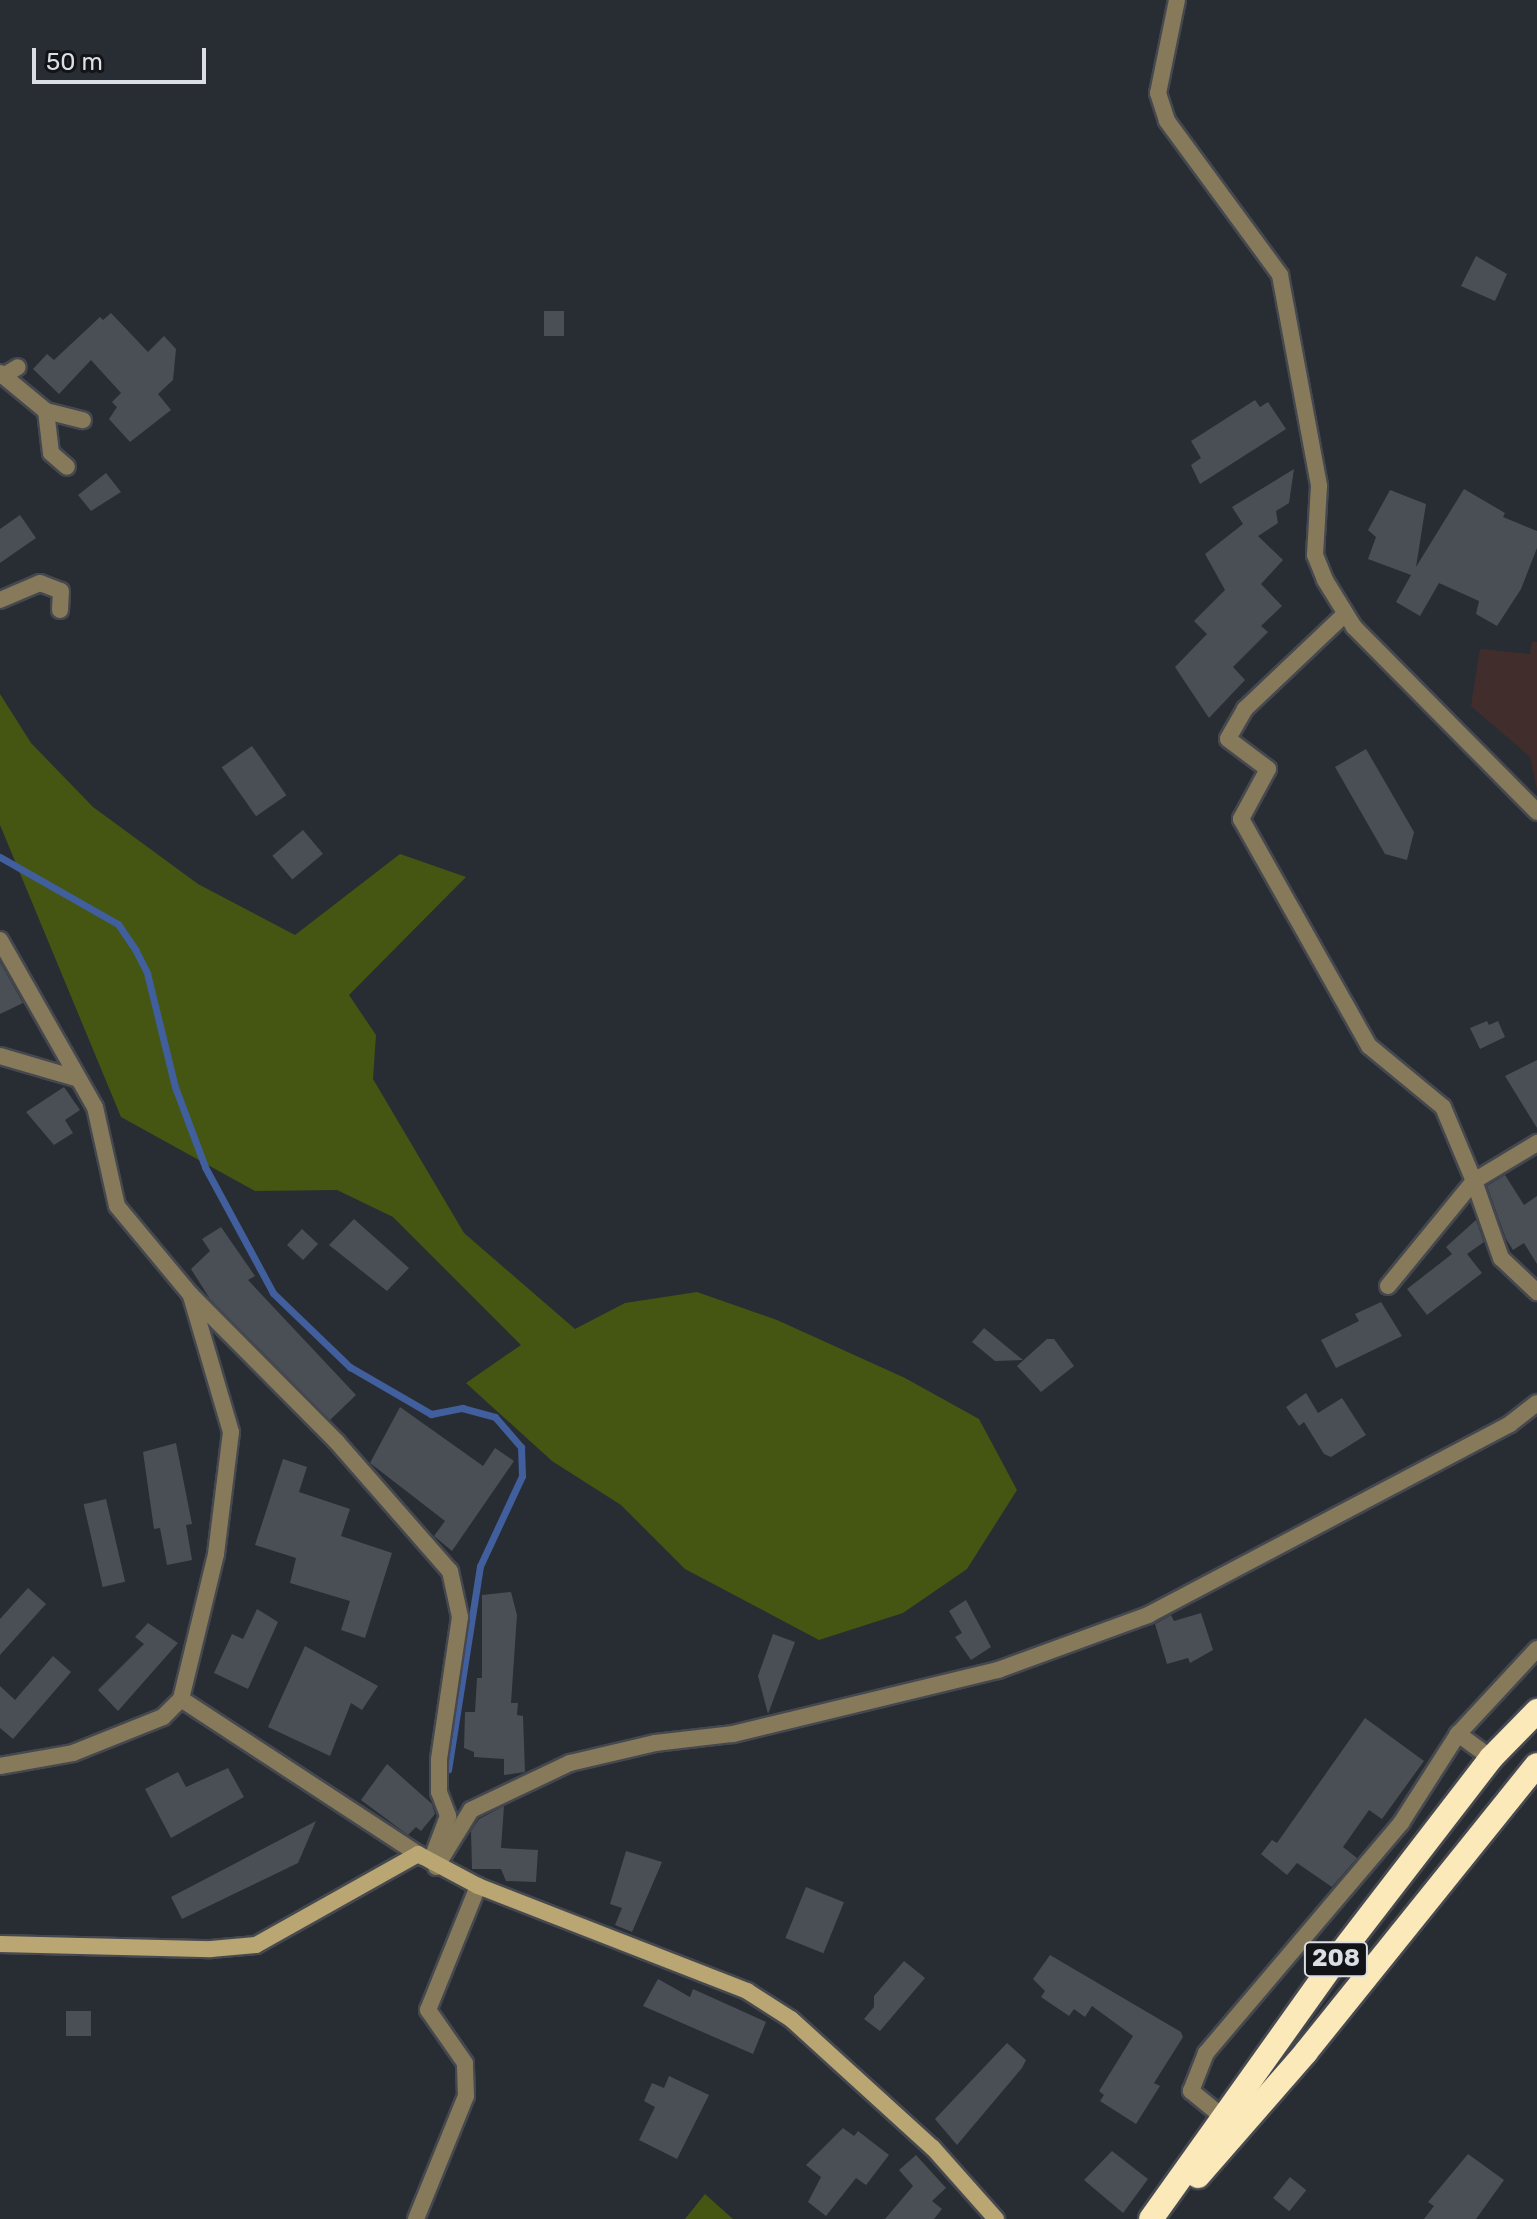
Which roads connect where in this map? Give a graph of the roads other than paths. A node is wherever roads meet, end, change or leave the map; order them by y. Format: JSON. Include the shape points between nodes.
{"nodes":[{"id":1,"x":1177,"y":0,"type":"edge"},
{"id":2,"x":18,"y":367,"type":"dead end"},
{"id":3,"x":2,"y":375,"type":"edge"},
{"id":4,"x":46,"y":411,"type":"junction"},
{"id":5,"x":83,"y":420,"type":"dead end"},
{"id":6,"x":67,"y":467,"type":"dead end"},
{"id":7,"x":0,"y":600,"type":"edge"},
{"id":8,"x":60,"y":610,"type":"dead end"},
{"id":9,"x":1344,"y":615,"type":"junction"},
{"id":10,"x":1537,"y":812,"type":"edge"},
{"id":11,"x":0,"y":940,"type":"edge"},
{"id":12,"x":0,"y":1056,"type":"edge"},
{"id":13,"x":75,"y":1078,"type":"junction"},
{"id":14,"x":1537,"y":1143,"type":"edge"},
{"id":15,"x":1474,"y":1181,"type":"junction"},
{"id":16,"x":1388,"y":1286,"type":"dead end"},
{"id":17,"x":1537,"y":1292,"type":"edge"},
{"id":18,"x":191,"y":1295,"type":"junction"},
{"id":19,"x":1537,"y":1403,"type":"edge"},
{"id":20,"x":1537,"y":1649,"type":"edge"},
{"id":21,"x":181,"y":1699,"type":"junction"},
{"id":22,"x":1537,"y":1711,"type":"edge"},
{"id":23,"x":1458,"y":1734,"type":"junction"},
{"id":24,"x":1491,"y":1758,"type":"junction"},
{"id":25,"x":1537,"y":1765,"type":"edge"},
{"id":26,"x":0,"y":1766,"type":"edge"},
{"id":27,"x":430,"y":1862,"type":"junction"},
{"id":28,"x":478,"y":1886,"type":"junction"},
{"id":29,"x":0,"y":1944,"type":"edge"},
{"id":30,"x":1224,"y":2118,"type":"junction"},
{"id":31,"x":416,"y":2219,"type":"edge"},
{"id":32,"x":996,"y":2219,"type":"edge"},
{"id":33,"x":1154,"y":2219,"type":"edge"}],
"edges":[{"from":1,"to":9,"type":"street","via":[[1158,93],[1167,121],[1280,275],[1319,486],[1315,555]]},
{"from":2,"to":3,"type":"street"},
{"from":3,"to":4,"type":"street"},
{"from":4,"to":5,"type":"street"},
{"from":4,"to":6,"type":"street","via":[[51,453]]},
{"from":7,"to":8,"type":"street","via":[[40,583],[61,591]]},
{"from":9,"to":10,"type":"street"},
{"from":9,"to":15,"type":"street","via":[[1245,709],[1228,739],[1268,769],[1241,819],[1369,1046],[1443,1107]]},
{"from":11,"to":13,"type":"street"},
{"from":12,"to":13,"type":"street"},
{"from":13,"to":18,"type":"street","via":[[95,1107],[117,1206]]},
{"from":14,"to":15,"type":"street"},
{"from":15,"to":16,"type":"street"},
{"from":15,"to":17,"type":"street","via":[[1501,1258]]},
{"from":18,"to":21,"type":"street","via":[[231,1432],[216,1554]]},
{"from":18,"to":27,"type":"street","via":[[336,1441],[450,1571],[460,1617],[439,1760],[439,1792],[448,1816]]},
{"from":19,"to":27,"type":"street","via":[[1496,1432],[1148,1615],[998,1670],[733,1734],[655,1743],[570,1763],[471,1810]]},
{"from":20,"to":23,"type":"street"},
{"from":21,"to":26,"type":"street","via":[[163,1717],[73,1753]]},
{"from":21,"to":27,"type":"street"},
{"from":22,"to":24,"type":"highway","number":"208"},
{"from":23,"to":24,"type":"street"},
{"from":23,"to":30,"type":"street","via":[[1401,1823],[1206,2053],[1191,2091]]},
{"from":24,"to":30,"type":"highway","number":"208","via":[[1334,1962]]},
{"from":25,"to":33,"type":"highway","number":"208","via":[[1251,2119]]},
{"from":27,"to":28,"type":"street"},
{"from":27,"to":29,"type":"street","via":[[418,1854],[256,1945],[211,1949]]},
{"from":28,"to":31,"type":"street","via":[[428,2010],[465,2063],[466,2096]]},
{"from":28,"to":32,"type":"street","via":[[747,1991],[791,2019],[933,2148]]},
{"from":30,"to":33,"type":"highway","number":"208"}]}
